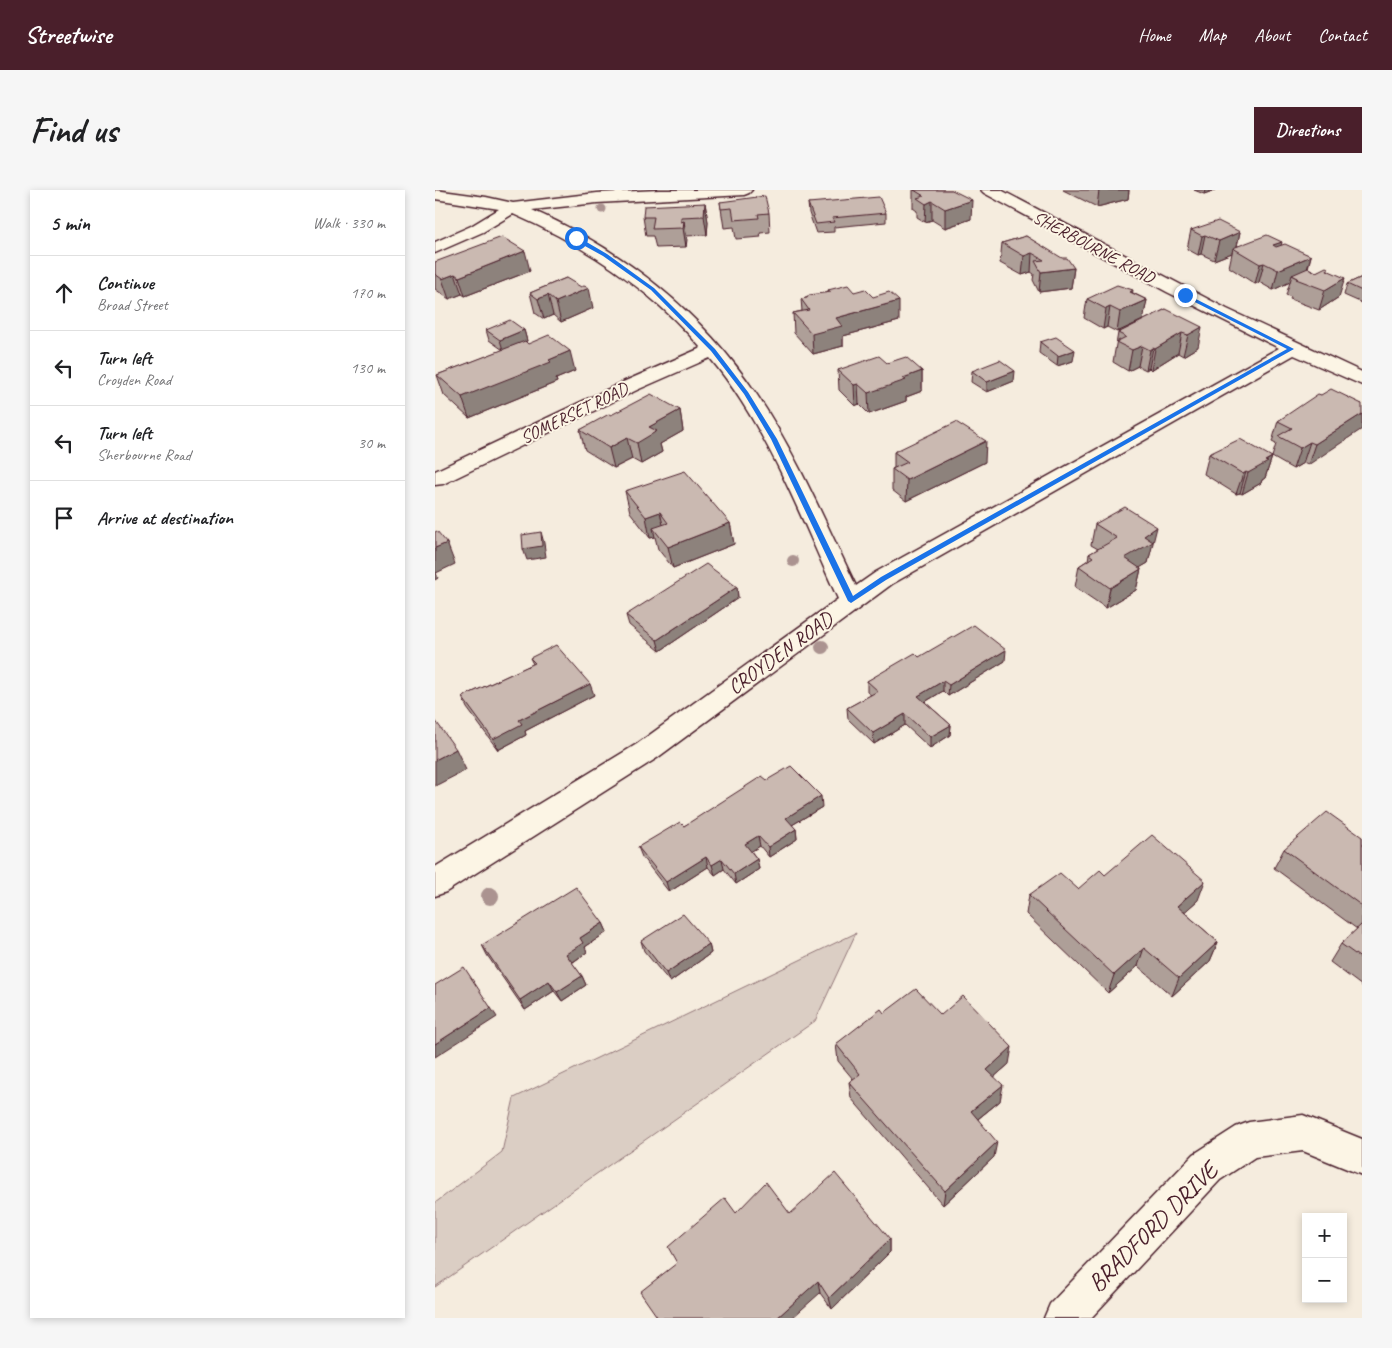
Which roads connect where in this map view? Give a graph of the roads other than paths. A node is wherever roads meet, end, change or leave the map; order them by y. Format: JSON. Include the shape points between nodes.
{"nodes":[{"id":1,"x":744,"y":190,"type":"edge"},
{"id":2,"x":989,"y":190,"type":"edge"},
{"id":3,"x":435,"y":194,"type":"edge"},
{"id":4,"x":512,"y":208,"type":"junction"},
{"id":5,"x":435,"y":248,"type":"edge"},
{"id":6,"x":1291,"y":349,"type":"junction"},
{"id":7,"x":713,"y":350,"type":"junction"},
{"id":8,"x":1362,"y":379,"type":"edge"},
{"id":9,"x":435,"y":479,"type":"edge"},
{"id":10,"x":851,"y":601,"type":"junction"},
{"id":11,"x":435,"y":883,"type":"edge"},
{"id":12,"x":1362,"y":1157,"type":"edge"},
{"id":13,"x":1064,"y":1318,"type":"edge"}],
"edges":[{"from":1,"to":4,"type":"street","via":[[597,198]]},
{"from":2,"to":6,"type":"street","name":"SHERBOURNE ROAD"},
{"from":3,"to":4,"type":"street"},
{"from":4,"to":5,"type":"street","via":[[477,229]]},
{"from":4,"to":7,"type":"street","via":[[576,238],[645,283]]},
{"from":6,"to":8,"type":"street","name":"SHERBOURNE ROAD"},
{"from":6,"to":10,"type":"street","name":"CROYDEN ROAD","via":[[884,578]]},
{"from":7,"to":9,"type":"street","name":"SOMERSET ROAD"},
{"from":7,"to":10,"type":"street","via":[[774,439]]},
{"from":10,"to":11,"type":"street","name":"CROYDEN ROAD","via":[[647,751]]},
{"from":12,"to":13,"type":"street","name":"BRADFORD DRIVE","via":[[1303,1133],[1249,1140],[1207,1167]]}]}
